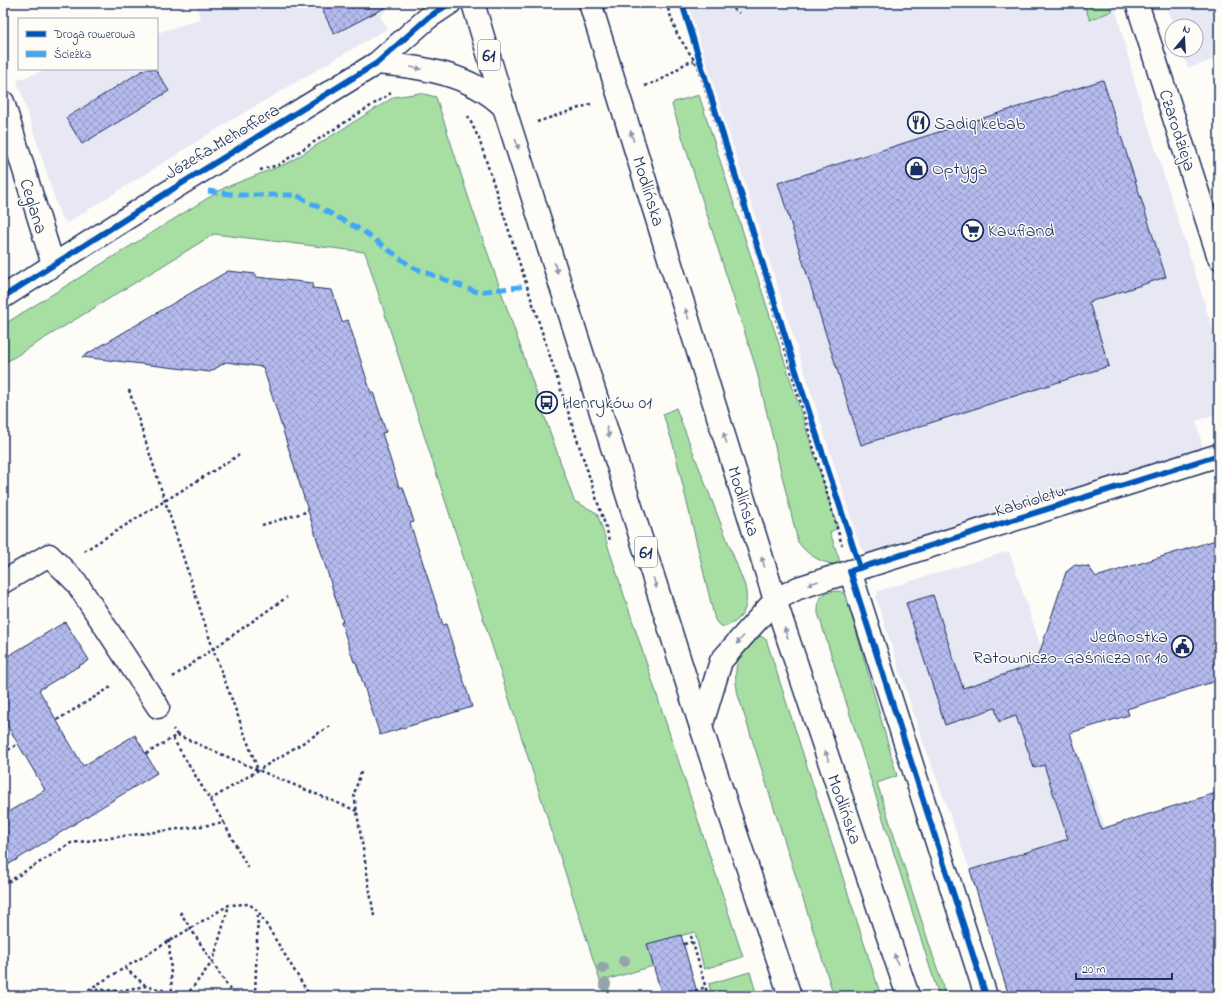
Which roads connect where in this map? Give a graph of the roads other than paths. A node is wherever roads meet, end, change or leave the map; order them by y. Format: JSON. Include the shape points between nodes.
{"nodes":[{"id":1,"x":450,"y":3,"type":"edge"},
{"id":2,"x":473,"y":3,"type":"edge"},
{"id":3,"x":590,"y":3,"type":"edge"},
{"id":4,"x":1137,"y":3,"type":"edge"},
{"id":5,"x":378,"y":63,"type":"junction"},
{"id":6,"x":3,"y":102,"type":"edge"},
{"id":7,"x":504,"y":107,"type":"junction"},
{"id":8,"x":1219,"y":258,"type":"edge"},
{"id":9,"x":53,"y":264,"type":"junction"},
{"id":10,"x":3,"y":297,"type":"edge"},
{"id":11,"x":1219,"y":456,"type":"edge"},
{"id":12,"x":850,"y":571,"type":"junction"},
{"id":13,"x":3,"y":582,"type":"edge"},
{"id":14,"x":775,"y":600,"type":"junction"},
{"id":15,"x":154,"y":700,"type":"road end"},
{"id":16,"x":701,"y":727,"type":"junction"},
{"id":17,"x":790,"y":996,"type":"edge"},
{"id":18,"x":908,"y":996,"type":"edge"},
{"id":19,"x":986,"y":996,"type":"edge"}],
"edges":[{"from":1,"to":5,"type":"main road","name":"Józefa Mehoffera","via":[[429,17]]},
{"from":2,"to":7,"type":"main road","number":"61"},
{"from":14,"to":3,"type":"main road","name":"Modlińska","one_way":true},
{"from":4,"to":8,"type":"main road","name":"Czarodzieja"},
{"from":5,"to":7,"type":"main road","one_way":true,"via":[[445,73],[484,91]]},
{"from":5,"to":9,"type":"main road","name":"Józefa Mehoffera"},
{"from":6,"to":9,"type":"main road","name":"Ceglana"},
{"from":7,"to":16,"type":"main road","number":"61","one_way":true},
{"from":9,"to":10,"type":"main road","name":"Józefa Mehoffera"},
{"from":11,"to":12,"type":"main road","name":"Kabrioletu"},
{"from":12,"to":14,"type":"main road","name":"Kabrioletu","one_way":true,"via":[[798,588]]},
{"from":12,"to":19,"type":"main road"},
{"from":13,"to":15,"type":"main road","via":[[49,555],[76,582]]},
{"from":14,"to":16,"type":"main road","one_way":true,"via":[[721,661]]},
{"from":18,"to":14,"type":"main road","name":"Modlińska","one_way":true},
{"from":16,"to":17,"type":"main road","number":"61"}]}
